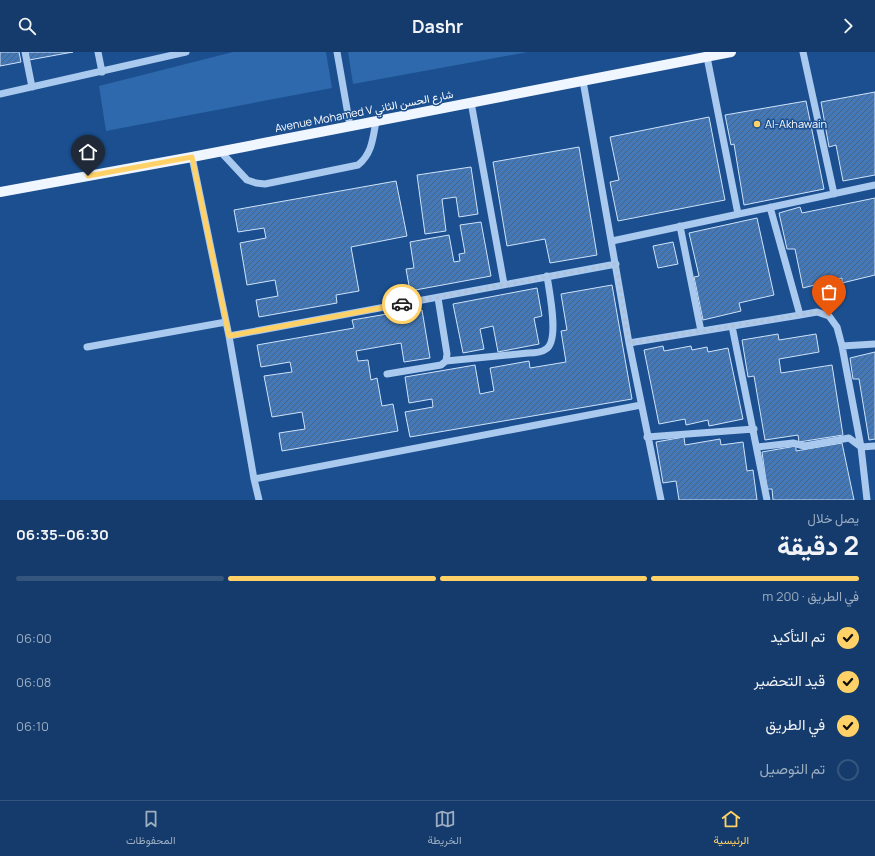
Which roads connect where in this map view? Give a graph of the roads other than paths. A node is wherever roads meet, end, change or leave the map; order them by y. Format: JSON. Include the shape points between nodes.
{"nodes":[{"id":1,"x":25,"y":52,"type":"edge"},
{"id":2,"x":98,"y":52,"type":"edge"},
{"id":3,"x":186,"y":52,"type":"edge"},
{"id":4,"x":337,"y":52,"type":"edge"},
{"id":5,"x":731,"y":52,"type":"edge"},
{"id":6,"x":803,"y":52,"type":"edge"},
{"id":7,"x":177,"y":53,"type":"edge"},
{"id":8,"x":707,"y":57,"type":"junction"},
{"id":9,"x":102,"y":72,"type":"junction"},
{"id":10,"x":583,"y":81,"type":"junction"},
{"id":11,"x":32,"y":88,"type":"junction"},
{"id":12,"x":0,"y":94,"type":"edge"},
{"id":13,"x":471,"y":102,"type":"junction"},
{"id":14,"x":376,"y":121,"type":"junction"},
{"id":15,"x":350,"y":126,"type":"junction"},
{"id":16,"x":220,"y":151,"type":"junction"},
{"id":17,"x":192,"y":157,"type":"junction"},
{"id":18,"x":875,"y":185,"type":"edge"},
{"id":19,"x":0,"y":192,"type":"edge"},
{"id":20,"x":834,"y":194,"type":"junction"},
{"id":21,"x":770,"y":207,"type":"junction"},
{"id":22,"x":738,"y":214,"type":"junction"},
{"id":23,"x":680,"y":226,"type":"junction"},
{"id":24,"x":612,"y":241,"type":"junction"},
{"id":25,"x":616,"y":264,"type":"junction"},
{"id":26,"x":547,"y":276,"type":"junction"},
{"id":27,"x":504,"y":284,"type":"junction"},
{"id":28,"x":438,"y":298,"type":"junction"},
{"id":29,"x":800,"y":315,"type":"junction"},
{"id":30,"x":226,"y":322,"type":"junction"},
{"id":31,"x":732,"y":326,"type":"junction"},
{"id":32,"x":701,"y":331,"type":"junction"},
{"id":33,"x":229,"y":336,"type":"junction"},
{"id":34,"x":629,"y":343,"type":"junction"},
{"id":35,"x":875,"y":344,"type":"edge"},
{"id":36,"x":842,"y":346,"type":"junction"},
{"id":37,"x":87,"y":347,"type":"dead end"},
{"id":38,"x":446,"y":361,"type":"junction"},
{"id":39,"x":387,"y":374,"type":"dead end"},
{"id":40,"x":641,"y":405,"type":"junction"},
{"id":41,"x":754,"y":429,"type":"junction"},
{"id":42,"x":647,"y":437,"type":"junction"},
{"id":43,"x":875,"y":446,"type":"edge"},
{"id":44,"x":757,"y":447,"type":"junction"},
{"id":45,"x":862,"y":447,"type":"junction"},
{"id":46,"x":254,"y":479,"type":"junction"},
{"id":47,"x":259,"y":500,"type":"edge"},
{"id":48,"x":661,"y":500,"type":"edge"},
{"id":49,"x":767,"y":500,"type":"edge"},
{"id":50,"x":867,"y":500,"type":"edge"}],
"edges":[{"from":1,"to":11,"type":"street"},
{"from":2,"to":9,"type":"street"},
{"from":3,"to":7,"type":"street"},
{"from":4,"to":15,"type":"street"},
{"from":5,"to":8,"type":"main road","name":"Avenue Mohamed V شارع الحسن الثاني"},
{"from":6,"to":20,"type":"street"},
{"from":7,"to":9,"type":"street"},
{"from":8,"to":10,"type":"main road","name":"Avenue Mohamed V شارع الحسن الثاني"},
{"from":8,"to":22,"type":"street"},
{"from":9,"to":11,"type":"street"},
{"from":10,"to":13,"type":"main road","name":"Avenue Mohamed V شارع الحسن الثاني"},
{"from":10,"to":24,"type":"street"},
{"from":11,"to":12,"type":"street"},
{"from":13,"to":14,"type":"main road","name":"Avenue Mohamed V شارع الحسن الثاني"},
{"from":13,"to":27,"type":"street"},
{"from":14,"to":15,"type":"main road","name":"Avenue Mohamed V شارع الحسن الثاني"},
{"from":14,"to":16,"type":"street","via":[[367,156],[358,165],[281,181],[265,184],[247,180]]},
{"from":15,"to":16,"type":"main road","name":"Avenue Mohamed V شارع الحسن الثاني"},
{"from":16,"to":17,"type":"main road","name":"Avenue Mohamed V شارع الحسن الثاني"},
{"from":17,"to":19,"type":"main road","name":"Avenue Mohamed V شارع الحسن الثاني"},
{"from":17,"to":30,"type":"street"},
{"from":18,"to":20,"type":"street"},
{"from":20,"to":21,"type":"street"},
{"from":21,"to":22,"type":"street"},
{"from":21,"to":29,"type":"street"},
{"from":22,"to":23,"type":"street"},
{"from":23,"to":24,"type":"street"},
{"from":23,"to":32,"type":"street"},
{"from":24,"to":25,"type":"street"},
{"from":25,"to":26,"type":"street"},
{"from":25,"to":34,"type":"street"},
{"from":26,"to":27,"type":"street"},
{"from":26,"to":38,"type":"street","via":[[553,325],[551,344],[547,349],[540,352]]},
{"from":27,"to":28,"type":"street"},
{"from":28,"to":33,"type":"street"},
{"from":28,"to":38,"type":"street"},
{"from":29,"to":31,"type":"street"},
{"from":29,"to":36,"type":"street","via":[[817,312],[829,316],[837,327]]},
{"from":30,"to":33,"type":"street"},
{"from":30,"to":37,"type":"street"},
{"from":31,"to":32,"type":"street"},
{"from":31,"to":41,"type":"street"},
{"from":32,"to":34,"type":"street"},
{"from":33,"to":46,"type":"street"},
{"from":34,"to":40,"type":"street"},
{"from":35,"to":36,"type":"street"},
{"from":36,"to":45,"type":"street"},
{"from":38,"to":39,"type":"street","via":[[441,365]]},
{"from":40,"to":42,"type":"street"},
{"from":40,"to":46,"type":"street"},
{"from":41,"to":42,"type":"street"},
{"from":41,"to":44,"type":"street"},
{"from":42,"to":48,"type":"street"},
{"from":43,"to":45,"type":"street"},
{"from":44,"to":45,"type":"street","via":[[793,443],[804,446],[849,438]]},
{"from":44,"to":49,"type":"street"},
{"from":45,"to":50,"type":"street"},
{"from":46,"to":47,"type":"street"}]}
